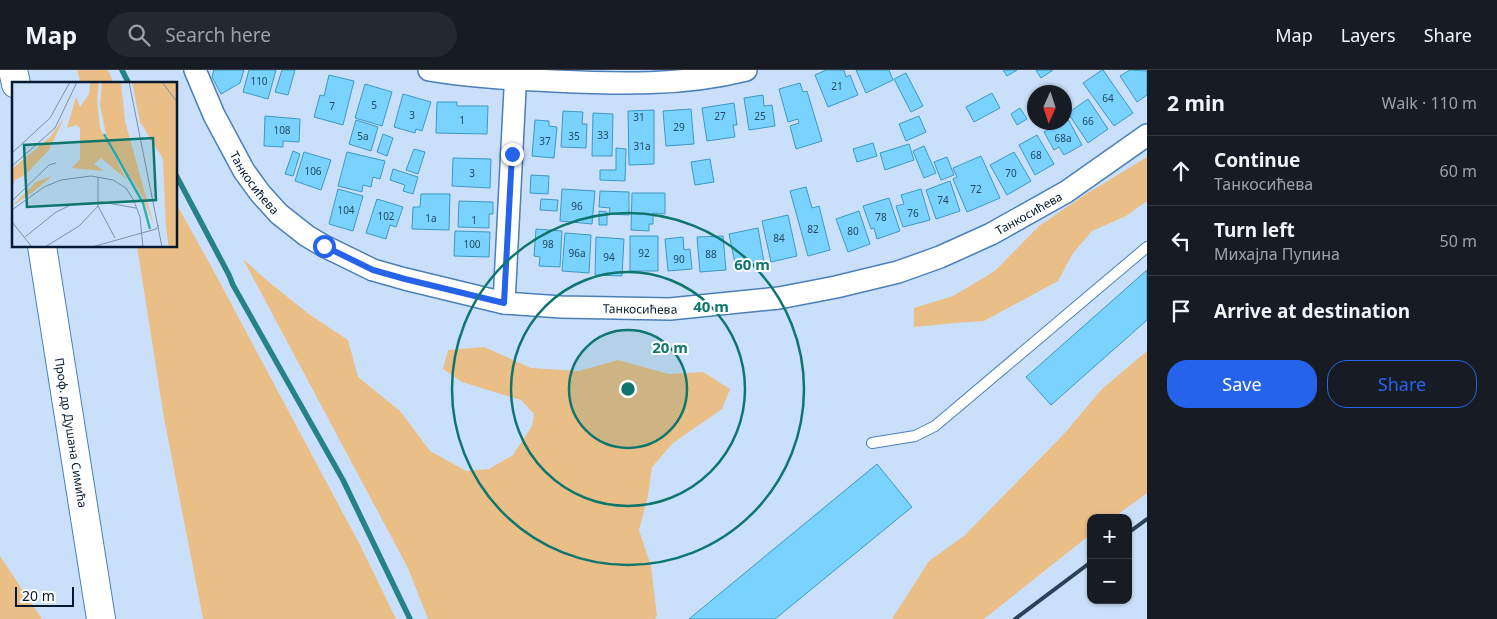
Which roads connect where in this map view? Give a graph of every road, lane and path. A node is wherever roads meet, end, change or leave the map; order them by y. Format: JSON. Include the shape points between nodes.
{"nodes":[{"id":1,"x":195,"y":70,"type":"edge"},
{"id":2,"x":429,"y":70,"type":"edge"},
{"id":3,"x":746,"y":70,"type":"edge"},
{"id":4,"x":516,"y":75,"type":"edge"},
{"id":5,"x":1147,"y":135,"type":"edge"},
{"id":6,"x":1147,"y":247,"type":"edge"},
{"id":7,"x":42,"y":248,"type":"edge"},
{"id":8,"x":504,"y":303,"type":"junction"},
{"id":9,"x":872,"y":443,"type":"dead end"},
{"id":10,"x":101,"y":619,"type":"edge"}],
"edges":[{"from":1,"to":8,"type":"street","name":"Танкосићева","via":[[214,115],[244,171],[279,214],[307,236],[373,270]]},
{"from":2,"to":4,"type":"street","via":[[480,77]]},
{"from":3,"to":4,"type":"street","via":[[697,79],[612,84]]},
{"from":4,"to":8,"type":"street"},
{"from":5,"to":8,"type":"street","name":"Танкосићева","via":[[1066,192],[991,234],[898,272],[779,298],[670,309]]},
{"from":6,"to":9,"type":"lane","via":[[935,426],[915,436]]},
{"from":7,"to":10,"type":"street","name":"Проф. др Душана Симића"}]}
